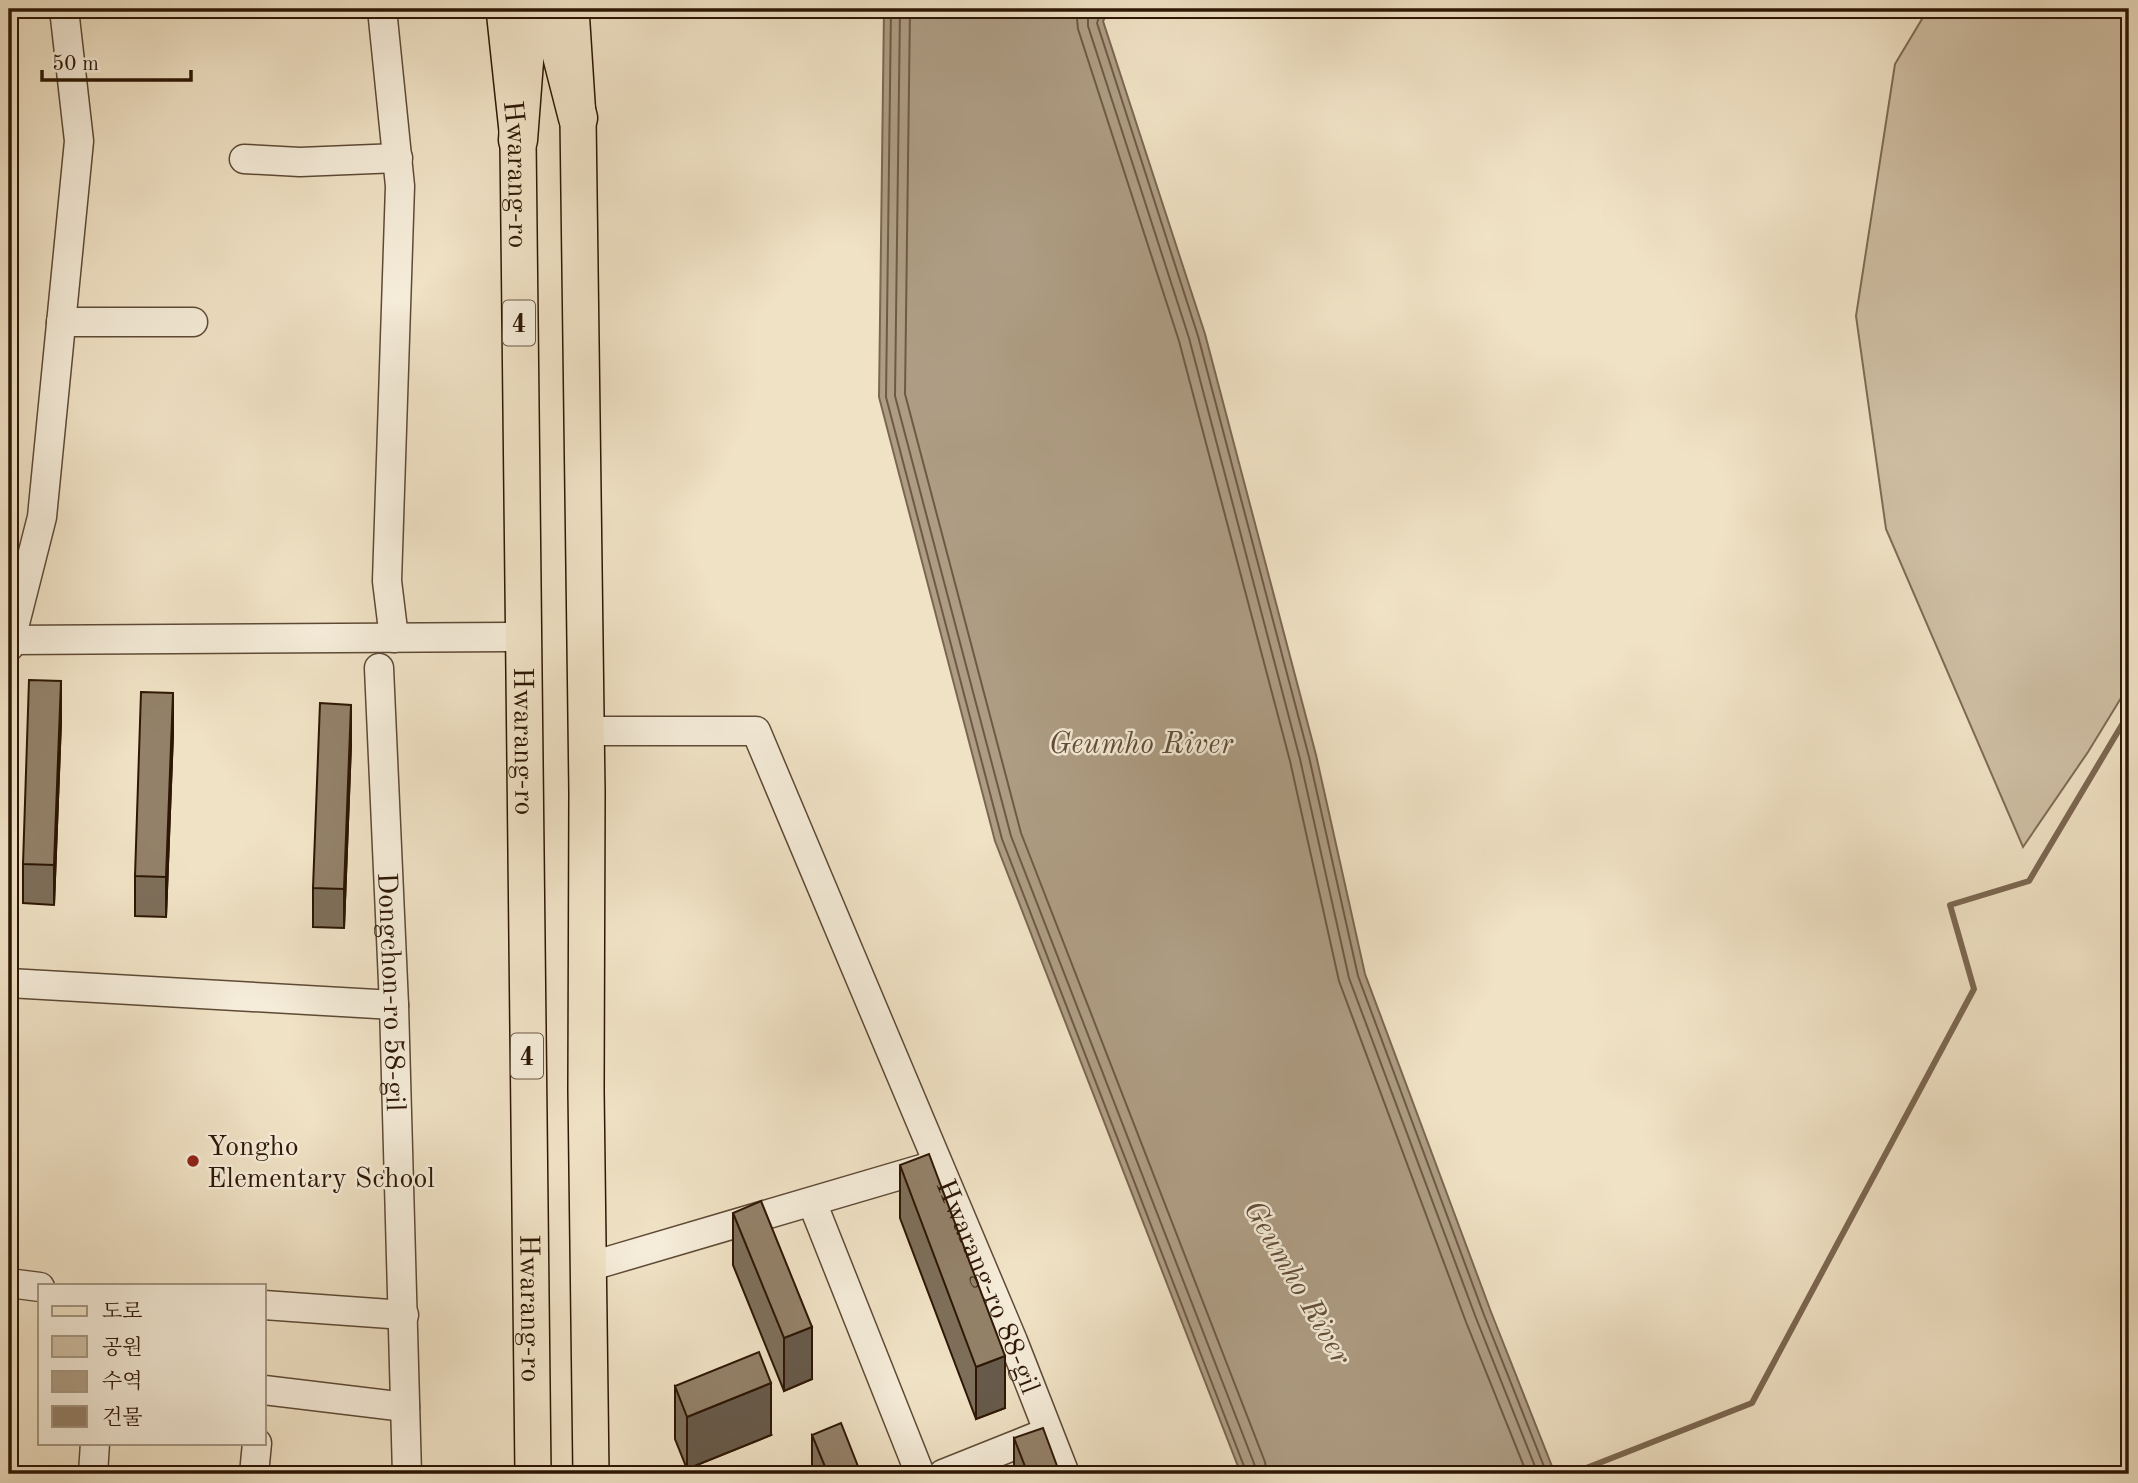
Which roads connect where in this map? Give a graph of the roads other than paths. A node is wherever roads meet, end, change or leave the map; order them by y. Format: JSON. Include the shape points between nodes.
{"nodes":[{"id":1,"x":64,"y":9,"type":"edge"},
{"id":2,"x":382,"y":9,"type":"edge"},
{"id":3,"x":504,"y":9,"type":"edge"},
{"id":4,"x":528,"y":9,"type":"edge"},
{"id":5,"x":550,"y":9,"type":"edge"},
{"id":6,"x":571,"y":9,"type":"edge"},
{"id":7,"x":578,"y":118,"type":"junction"},
{"id":8,"x":518,"y":140,"type":"junction"},
{"id":9,"x":397,"y":158,"type":"junction"},
{"id":10,"x":244,"y":159,"type":"dead end"},
{"id":11,"x":61,"y":322,"type":"junction"},
{"id":12,"x":193,"y":322,"type":"dead end"},
{"id":13,"x":522,"y":637,"type":"junction"},
{"id":14,"x":394,"y":638,"type":"junction"},
{"id":15,"x":9,"y":643,"type":"edge"},
{"id":16,"x":379,"y":668,"type":"dead end"},
{"id":17,"x":586,"y":731,"type":"junction"},
{"id":18,"x":9,"y":983,"type":"edge"},
{"id":19,"x":394,"y":1005,"type":"junction"},
{"id":20,"x":939,"y":1164,"type":"junction"},
{"id":21,"x":812,"y":1202,"type":"junction"},
{"id":22,"x":588,"y":1267,"type":"junction"},
{"id":23,"x":9,"y":1283,"type":"edge"},
{"id":24,"x":38,"y":1287,"type":"edge"},
{"id":25,"x":266,"y":1305,"type":"edge"},
{"id":26,"x":404,"y":1315,"type":"junction"},
{"id":27,"x":266,"y":1390,"type":"edge"},
{"id":28,"x":405,"y":1406,"type":"junction"},
{"id":29,"x":1048,"y":1433,"type":"junction"},
{"id":30,"x":95,"y":1444,"type":"edge"},
{"id":31,"x":257,"y":1444,"type":"edge"},
{"id":32,"x":93,"y":1474,"type":"edge"},
{"id":33,"x":254,"y":1474,"type":"edge"},
{"id":34,"x":407,"y":1474,"type":"edge"},
{"id":35,"x":533,"y":1474,"type":"edge"},
{"id":36,"x":591,"y":1474,"type":"edge"},
{"id":37,"x":920,"y":1474,"type":"edge"},
{"id":38,"x":943,"y":1474,"type":"edge"},
{"id":39,"x":1065,"y":1474,"type":"edge"}],
"edges":[{"from":1,"to":11,"type":"street","via":[[79,141]]},
{"from":2,"to":9,"type":"street"},
{"from":3,"to":8,"type":"main road","name":"Hwarang-ro","number":"4"},
{"from":4,"to":8,"type":"highway"},
{"from":5,"to":7,"type":"highway"},
{"from":6,"to":7,"type":"main road","name":"Hwarang-ro"},
{"from":7,"to":17,"type":"main road","name":"Hwarang-ro"},
{"from":8,"to":13,"type":"main road","name":"Hwarang-ro","number":"4"},
{"from":9,"to":10,"type":"street"},
{"from":9,"to":14,"type":"street","via":[[400,186],[387,581]]},
{"from":11,"to":12,"type":"street"},
{"from":11,"to":15,"type":"street","via":[[42,517]]},
{"from":13,"to":14,"type":"street"},
{"from":13,"to":35,"type":"main road","name":"Hwarang-ro","number":"4"},
{"from":14,"to":15,"type":"street"},
{"from":16,"to":19,"type":"street","name":"Dongchon-ro 58-gil"},
{"from":17,"to":20,"type":"street","via":[[756,731]]},
{"from":17,"to":22,"type":"main road","name":"Hwarang-ro"},
{"from":18,"to":19,"type":"street"},
{"from":19,"to":26,"type":"street","name":"Dongchon-ro 58-gil"},
{"from":20,"to":21,"type":"street","name":"Hwarang-ro 88-gil"},
{"from":20,"to":29,"type":"street","name":"Hwarang-ro 88-gil"},
{"from":21,"to":22,"type":"street","name":"Hwarang-ro 88-gil"},
{"from":21,"to":37,"type":"street"},
{"from":22,"to":36,"type":"main road","name":"Hwarang-ro"},
{"from":23,"to":24,"type":"street"},
{"from":25,"to":26,"type":"street"},
{"from":26,"to":28,"type":"street","name":"Dongchon-ro 58-gil"},
{"from":27,"to":28,"type":"street"},
{"from":28,"to":34,"type":"street","name":"Dongchon-ro 58-gil"},
{"from":29,"to":38,"type":"street"},
{"from":29,"to":39,"type":"street","name":"Hwarang-ro 88-gil"},
{"from":30,"to":32,"type":"street"},
{"from":31,"to":33,"type":"street"}]}
